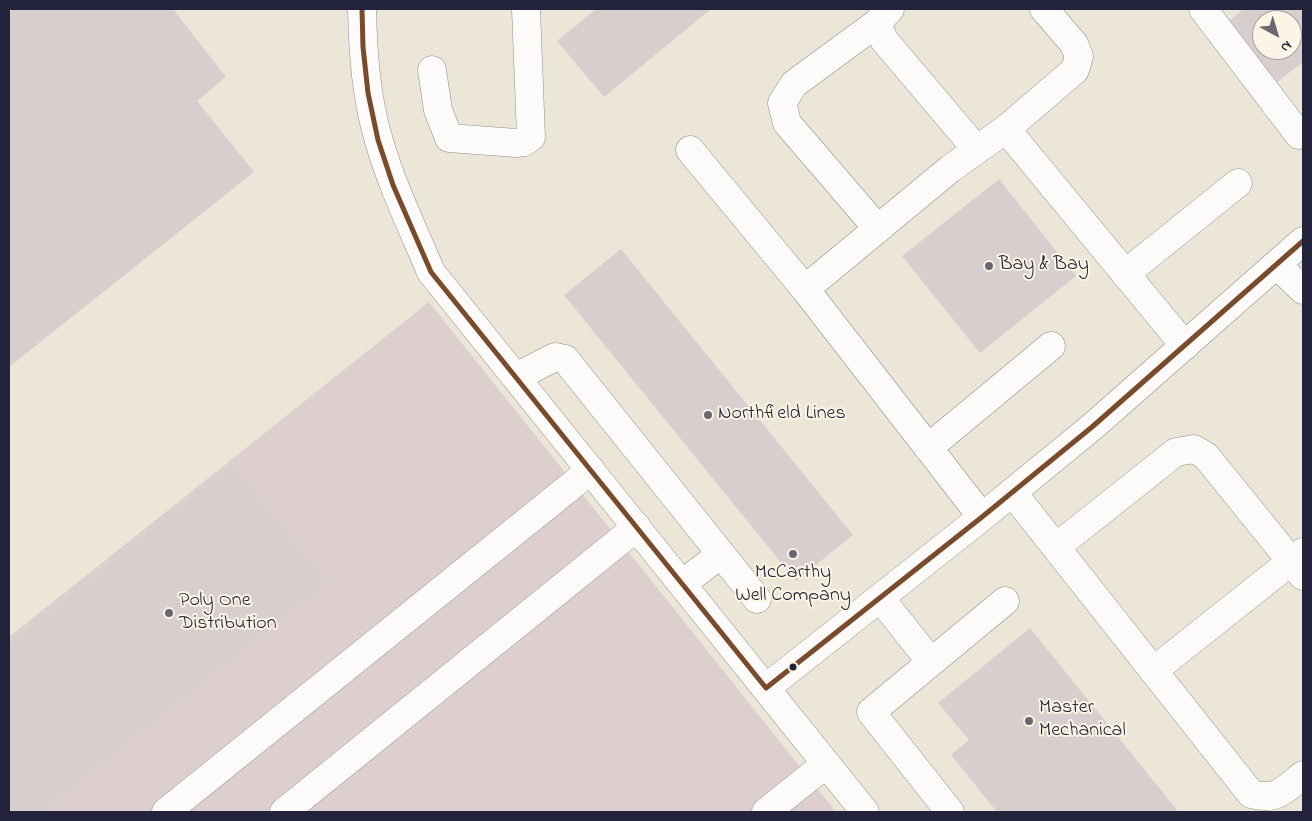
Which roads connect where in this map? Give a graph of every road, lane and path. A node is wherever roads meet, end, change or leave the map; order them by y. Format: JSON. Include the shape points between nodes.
{"nodes":[{"id":1,"x":362,"y":9,"type":"edge"},
{"id":2,"x":526,"y":9,"type":"edge"},
{"id":3,"x":1044,"y":9,"type":"edge"},
{"id":4,"x":1203,"y":9,"type":"edge"},
{"id":5,"x":883,"y":16,"type":"edge"},
{"id":6,"x":432,"y":70,"type":"dead end"},
{"id":7,"x":1006,"y":129,"type":"junction"},
{"id":8,"x":1302,"y":133,"type":"edge"},
{"id":9,"x":690,"y":150,"type":"dead end"},
{"id":10,"x":977,"y":150,"type":"junction"},
{"id":11,"x":1238,"y":183,"type":"dead end"},
{"id":12,"x":878,"y":229,"type":"junction"},
{"id":13,"x":1303,"y":241,"type":"edge"},
{"id":14,"x":1277,"y":265,"type":"junction"},
{"id":15,"x":1125,"y":274,"type":"junction"},
{"id":16,"x":806,"y":289,"type":"junction"},
{"id":17,"x":1303,"y":290,"type":"edge"},
{"id":18,"x":1051,"y":346,"type":"dead end"},
{"id":19,"x":1184,"y":346,"type":"junction"},
{"id":20,"x":516,"y":377,"type":"junction"},
{"id":21,"x":928,"y":448,"type":"junction"},
{"id":22,"x":591,"y":470,"type":"junction"},
{"id":23,"x":1012,"y":492,"type":"junction"},
{"id":24,"x":982,"y":518,"type":"junction"},
{"id":25,"x":637,"y":527,"type":"junction"},
{"id":26,"x":1056,"y":547,"type":"junction"},
{"id":27,"x":721,"y":554,"type":"junction"},
{"id":28,"x":1299,"y":563,"type":"edge"},
{"id":29,"x":682,"y":584,"type":"junction"},
{"id":30,"x":880,"y":598,"type":"junction"},
{"id":31,"x":757,"y":600,"type":"dead end"},
{"id":32,"x":1004,"y":601,"type":"dead end"},
{"id":33,"x":931,"y":662,"type":"junction"},
{"id":34,"x":1153,"y":671,"type":"junction"},
{"id":35,"x":766,"y":688,"type":"junction"},
{"id":36,"x":826,"y":764,"type":"junction"},
{"id":37,"x":1303,"y":775,"type":"edge"},
{"id":38,"x":166,"y":812,"type":"edge"},
{"id":39,"x":284,"y":812,"type":"edge"},
{"id":40,"x":766,"y":812,"type":"edge"},
{"id":41,"x":865,"y":812,"type":"edge"},
{"id":42,"x":950,"y":812,"type":"edge"}],
"edges":[{"from":1,"to":20,"type":"street","via":[[368,94],[378,140],[393,185],[432,272]]},
{"from":2,"to":6,"type":"street","via":[[531,137],[524,142],[449,138],[438,110]]},
{"from":3,"to":7,"type":"street","via":[[1074,44],[1079,56],[1075,70]]},
{"from":4,"to":8,"type":"street"},
{"from":5,"to":10,"type":"street","via":[[884,40]]},
{"from":5,"to":12,"type":"street","via":[[794,84],[782,103],[787,123]]},
{"from":7,"to":10,"type":"street"},
{"from":7,"to":15,"type":"street"},
{"from":9,"to":16,"type":"street"},
{"from":10,"to":12,"type":"street"},
{"from":11,"to":15,"type":"street"},
{"from":12,"to":16,"type":"street"},
{"from":13,"to":14,"type":"street"},
{"from":14,"to":17,"type":"street"},
{"from":14,"to":19,"type":"street"},
{"from":15,"to":19,"type":"street"},
{"from":16,"to":21,"type":"street"},
{"from":18,"to":21,"type":"street"},
{"from":19,"to":23,"type":"street"},
{"from":20,"to":22,"type":"street"},
{"from":20,"to":27,"type":"street","via":[[555,357],[564,359]]},
{"from":21,"to":24,"type":"street"},
{"from":22,"to":25,"type":"street"},
{"from":22,"to":38,"type":"street"},
{"from":23,"to":24,"type":"street"},
{"from":23,"to":26,"type":"street"},
{"from":24,"to":30,"type":"street"},
{"from":25,"to":29,"type":"street"},
{"from":25,"to":39,"type":"street"},
{"from":26,"to":28,"type":"street","via":[[1176,452],[1194,449],[1206,456]]},
{"from":26,"to":34,"type":"street"},
{"from":27,"to":29,"type":"street"},
{"from":27,"to":31,"type":"street"},
{"from":28,"to":34,"type":"street"},
{"from":29,"to":35,"type":"street"},
{"from":30,"to":33,"type":"street"},
{"from":30,"to":35,"type":"street"},
{"from":32,"to":33,"type":"street"},
{"from":33,"to":42,"type":"street","via":[[870,712]]},
{"from":34,"to":37,"type":"street","via":[[1251,794],[1264,797],[1278,794]]},
{"from":35,"to":36,"type":"street"},
{"from":36,"to":40,"type":"street"},
{"from":36,"to":41,"type":"street"}]}
